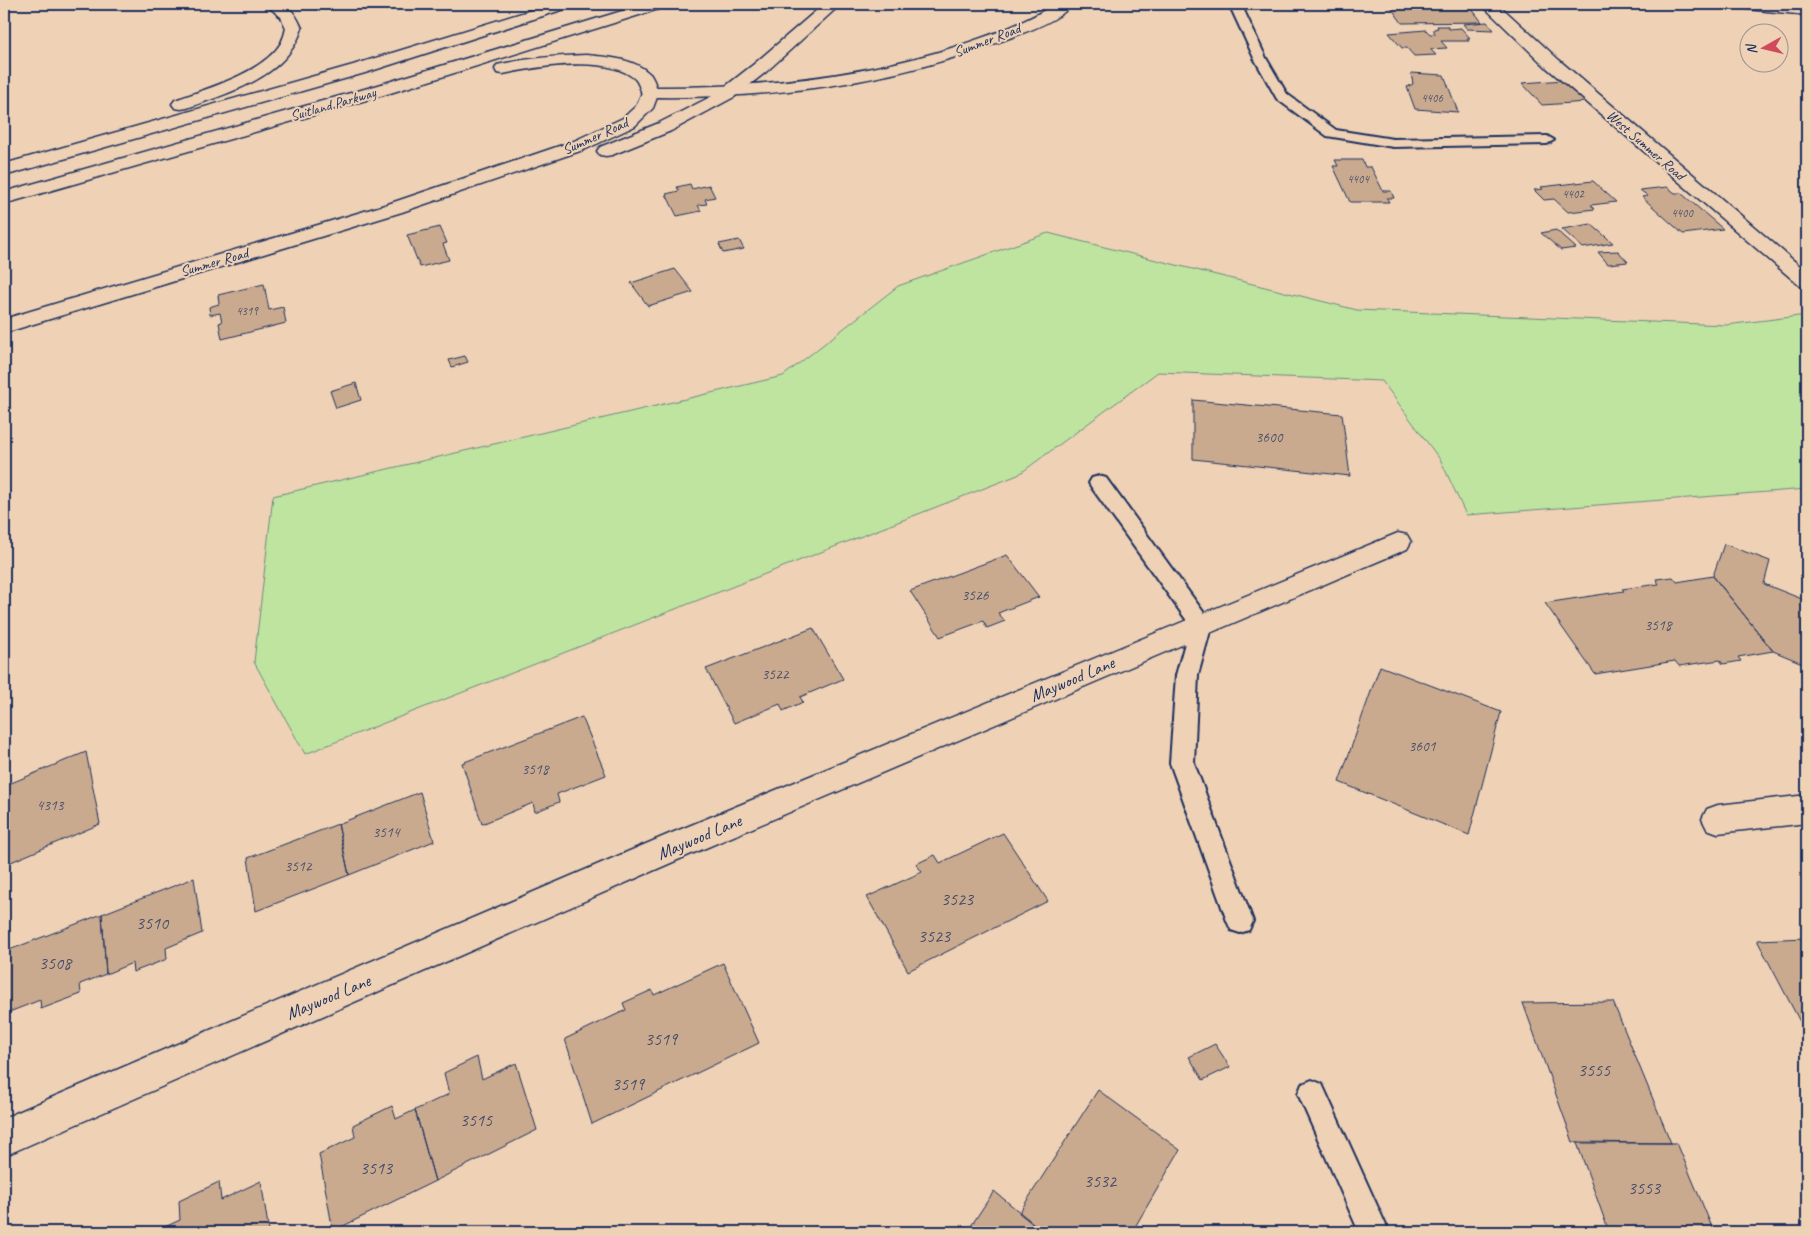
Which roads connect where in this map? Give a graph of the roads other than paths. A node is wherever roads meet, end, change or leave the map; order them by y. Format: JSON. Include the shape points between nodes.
{"nodes":[{"id":1,"x":273,"y":4,"type":"edge"},
{"id":2,"x":566,"y":4,"type":"edge"},
{"id":3,"x":660,"y":4,"type":"edge"},
{"id":4,"x":833,"y":4,"type":"edge"},
{"id":5,"x":1064,"y":4,"type":"edge"},
{"id":6,"x":1236,"y":4,"type":"edge"},
{"id":7,"x":1489,"y":4,"type":"edge"},
{"id":8,"x":1747,"y":4,"type":"edge"},
{"id":9,"x":1807,"y":10,"type":"edge"},
{"id":10,"x":650,"y":92,"type":"junction"},
{"id":11,"x":728,"y":93,"type":"junction"},
{"id":12,"x":1547,"y":140,"type":"dead end"},
{"id":13,"x":201,"y":142,"type":"junction"},
{"id":14,"x":4,"y":159,"type":"edge"},
{"id":15,"x":4,"y":170,"type":"edge"},
{"id":16,"x":4,"y":198,"type":"edge"},
{"id":17,"x":395,"y":208,"type":"junction"},
{"id":18,"x":1807,"y":282,"type":"edge"},
{"id":19,"x":4,"y":324,"type":"edge"},
{"id":20,"x":1099,"y":483,"type":"dead end"},
{"id":21,"x":1398,"y":542,"type":"dead end"},
{"id":22,"x":1201,"y":624,"type":"junction"},
{"id":23,"x":1807,"y":809,"type":"edge"},
{"id":24,"x":1718,"y":818,"type":"dead end"},
{"id":25,"x":1240,"y":921,"type":"dead end"},
{"id":26,"x":1312,"y":1094,"type":"dead end"},
{"id":27,"x":4,"y":1137,"type":"edge"},
{"id":28,"x":1374,"y":1232,"type":"edge"}],
"edges":[{"from":1,"to":14,"type":"main road","via":[[288,14],[294,28],[293,35],[276,58],[251,76],[145,116]]},
{"from":2,"to":15,"type":"main road","name":"Suitland Parkway","via":[[368,66]]},
{"from":3,"to":13,"type":"main road","name":"Suitland Parkway"},
{"from":4,"to":11,"type":"main road"},
{"from":5,"to":11,"type":"main road","name":"Summer Road","via":[[1017,30],[907,66],[810,84]]},
{"from":6,"to":12,"type":"lane","via":[[1260,58],[1282,96],[1332,133],[1394,143]]},
{"from":7,"to":18,"type":"main road","name":"West Summer Road","via":[[1549,60]]},
{"from":8,"to":9,"type":"main road"},
{"from":10,"to":11,"type":"main road","name":"Summer Road"},
{"from":10,"to":13,"type":"main road","via":[[644,76],[624,66],[579,60],[546,61],[511,67],[373,105]]},
{"from":10,"to":17,"type":"main road","name":"Summer Road","via":[[649,100],[638,116],[616,130]]},
{"from":11,"to":17,"type":"main road","name":"Summer Road","via":[[665,127],[609,150],[500,184]]},
{"from":13,"to":16,"type":"main road","name":"Suitland Parkway"},
{"from":17,"to":19,"type":"main road","name":"Summer Road"},
{"from":20,"to":22,"type":"lane"},
{"from":21,"to":22,"type":"main road","name":"Maywood Lane"},
{"from":22,"to":25,"type":"lane","via":[[1187,676],[1182,763]]},
{"from":22,"to":27,"type":"main road","name":"Maywood Lane","via":[[669,849]]},
{"from":23,"to":24,"type":"main road"},
{"from":26,"to":28,"type":"lane"}]}
